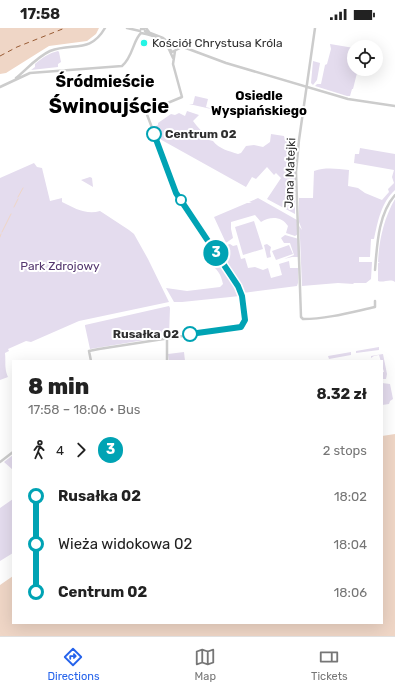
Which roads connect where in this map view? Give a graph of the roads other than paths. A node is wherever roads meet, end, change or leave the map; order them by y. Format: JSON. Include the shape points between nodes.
{"nodes":[{"id":1,"x":105,"y":28,"type":"edge"},
{"id":2,"x":127,"y":28,"type":"edge"},
{"id":3,"x":315,"y":28,"type":"edge"},
{"id":4,"x":143,"y":30,"type":"edge"},
{"id":5,"x":149,"y":34,"type":"junction"},
{"id":6,"x":136,"y":42,"type":"junction"},
{"id":7,"x":167,"y":43,"type":"junction"},
{"id":8,"x":178,"y":46,"type":"junction"},
{"id":9,"x":183,"y":48,"type":"junction"},
{"id":10,"x":173,"y":49,"type":"junction"},
{"id":11,"x":173,"y":58,"type":"junction"},
{"id":12,"x":28,"y":68,"type":"junction"},
{"id":13,"x":30,"y":73,"type":"junction"},
{"id":14,"x":12,"y":81,"type":"junction"},
{"id":15,"x":0,"y":87,"type":"edge"},
{"id":16,"x":307,"y":87,"type":"junction"},
{"id":17,"x":395,"y":106,"type":"edge"},
{"id":18,"x":159,"y":146,"type":"dead end"},
{"id":19,"x":395,"y":195,"type":"edge"},
{"id":20,"x":375,"y":270,"type":"dead end"},
{"id":21,"x":371,"y":308,"type":"junction"},
{"id":22,"x":241,"y":327,"type":"dead end"},
{"id":23,"x":167,"y":338,"type":"junction"},
{"id":24,"x":91,"y":360,"type":"edge"},
{"id":25,"x":167,"y":360,"type":"edge"},
{"id":26,"x":12,"y":453,"type":"edge"},
{"id":27,"x":0,"y":462,"type":"edge"}],
"edges":[{"from":1,"to":12,"type":"street","via":[[91,43],[50,52]]},
{"from":2,"to":4,"type":"street"},
{"from":3,"to":16,"type":"street","name":"Jana Matejki"},
{"from":4,"to":5,"type":"street"},
{"from":4,"to":5,"type":"street"},
{"from":4,"to":6,"type":"street"},
{"from":5,"to":6,"type":"street","via":[[141,36]]},
{"from":5,"to":7,"type":"street"},
{"from":6,"to":13,"type":"street","via":[[124,64],[119,66]]},
{"from":7,"to":8,"type":"street"},
{"from":7,"to":10,"type":"street"},
{"from":7,"to":11,"type":"street"},
{"from":8,"to":9,"type":"street"},
{"from":8,"to":10,"type":"street"},
{"from":9,"to":10,"type":"street"},
{"from":9,"to":16,"type":"street","via":[[230,65]]},
{"from":10,"to":11,"type":"street"},
{"from":11,"to":18,"type":"street","via":[[182,97],[146,112]]},
{"from":12,"to":13,"type":"street"},
{"from":12,"to":14,"type":"street"},
{"from":13,"to":14,"type":"street"},
{"from":14,"to":15,"type":"street"},
{"from":16,"to":17,"type":"street","via":[[356,101]]},
{"from":16,"to":21,"type":"street","name":"Jana Matejki","via":[[296,172],[302,319],[323,318]]},
{"from":19,"to":20,"type":"street","via":[[387,207],[382,222]]},
{"from":21,"to":21,"type":"street","via":[[375,307],[374,301]]},
{"from":22,"to":23,"type":"street"},
{"from":23,"to":24,"type":"street","via":[[89,352]]},
{"from":23,"to":25,"type":"street"},
{"from":26,"to":27,"type":"street"}]}
